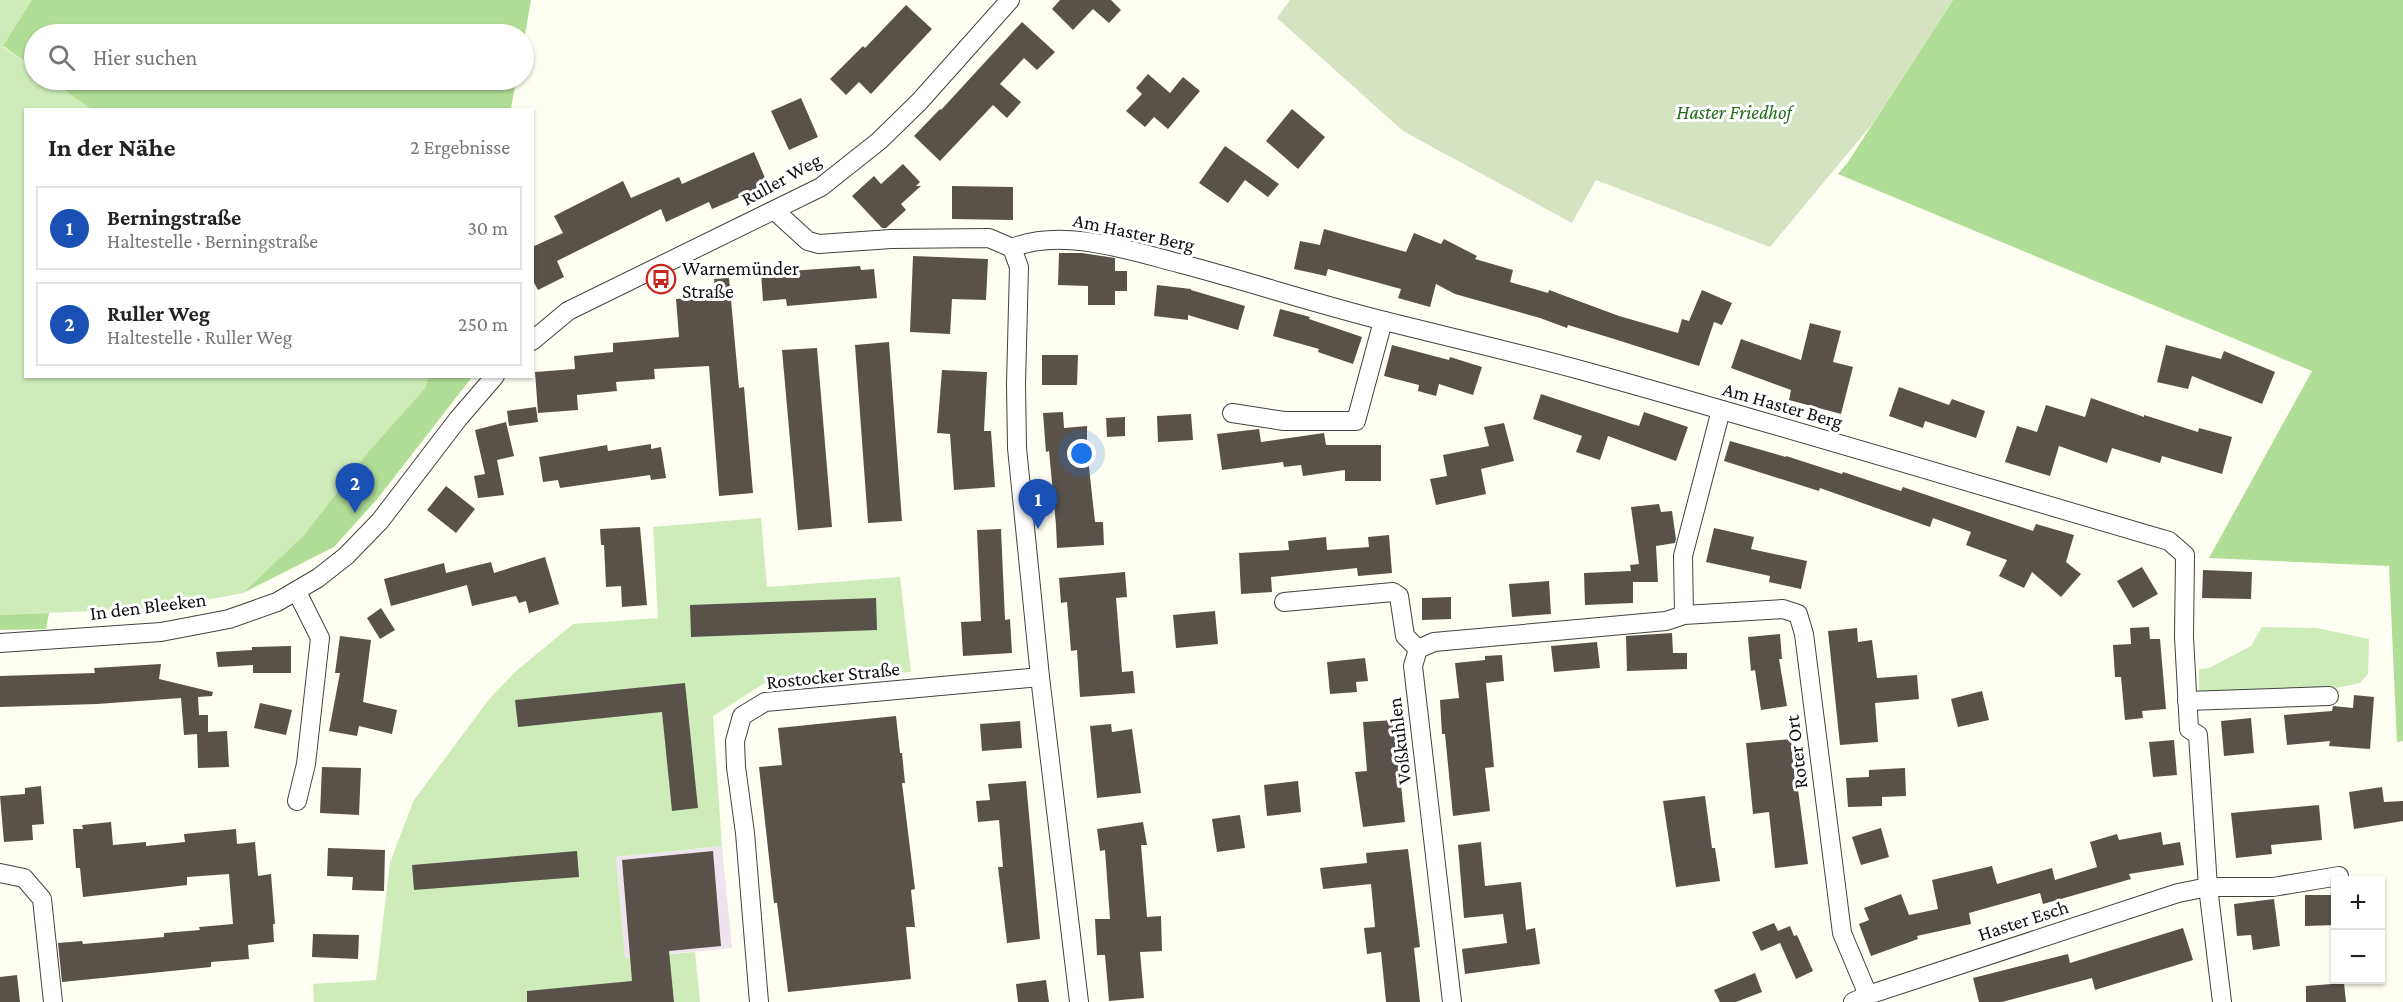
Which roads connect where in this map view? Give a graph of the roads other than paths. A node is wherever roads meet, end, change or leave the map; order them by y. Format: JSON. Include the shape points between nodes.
{"nodes":[{"id":1,"x":1010,"y":0,"type":"edge"},
{"id":2,"x":775,"y":211,"type":"junction"},
{"id":3,"x":1012,"y":248,"type":"junction"},
{"id":4,"x":1383,"y":321,"type":"junction"},
{"id":5,"x":534,"y":339,"type":"edge"},
{"id":6,"x":493,"y":378,"type":"edge"},
{"id":7,"x":1721,"y":410,"type":"junction"},
{"id":8,"x":1232,"y":413,"type":"dead end"},
{"id":9,"x":297,"y":592,"type":"junction"},
{"id":10,"x":1284,"y":602,"type":"dead end"},
{"id":11,"x":1684,"y":615,"type":"junction"},
{"id":12,"x":0,"y":643,"type":"edge"},
{"id":13,"x":1418,"y":649,"type":"junction"},
{"id":14,"x":1040,"y":677,"type":"junction"},
{"id":15,"x":2329,"y":696,"type":"dead end"},
{"id":16,"x":2187,"y":701,"type":"junction"},
{"id":17,"x":297,"y":801,"type":"dead end"},
{"id":18,"x":0,"y":873,"type":"edge"},
{"id":19,"x":2331,"y":877,"type":"edge"},
{"id":20,"x":2208,"y":887,"type":"junction"},
{"id":21,"x":1860,"y":998,"type":"edge"},
{"id":22,"x":53,"y":1002,"type":"edge"},
{"id":23,"x":759,"y":1002,"type":"edge"},
{"id":24,"x":1079,"y":1002,"type":"edge"},
{"id":25,"x":1452,"y":1002,"type":"edge"},
{"id":26,"x":2222,"y":1002,"type":"edge"}],
"edges":[{"from":1,"to":2,"type":"street","name":"Ruller Weg","via":[[879,141],[821,187]]},
{"from":2,"to":3,"type":"street","via":[[808,241],[819,244],[989,238]]},
{"from":2,"to":5,"type":"street","name":"Ruller Weg","via":[[567,311]]},
{"from":3,"to":4,"type":"street","name":"Am Haster Berg","via":[[1024,242],[1055,240],[1094,243],[1236,278]]},
{"from":3,"to":14,"type":"street","via":[[1019,267],[1017,448]]},
{"from":4,"to":7,"type":"street","name":"Am Haster Berg"},
{"from":4,"to":8,"type":"street","via":[[1356,421],[1284,421]]},
{"from":6,"to":9,"type":"street","via":[[380,521],[346,556]]},
{"from":7,"to":11,"type":"street","via":[[1683,556]]},
{"from":7,"to":16,"type":"street","name":"Am Haster Berg","via":[[2169,541],[2185,555]]},
{"from":9,"to":12,"type":"street","name":"In den Bleeken","via":[[261,609],[202,625],[161,632]]},
{"from":9,"to":17,"type":"street","via":[[320,638],[306,764]]},
{"from":10,"to":13,"type":"street","via":[[1393,592],[1399,596],[1405,636]]},
{"from":11,"to":13,"type":"street","name":"Roter Ort","via":[[1666,621],[1434,642]]},
{"from":11,"to":21,"type":"street","name":"Roter Ort","via":[[1783,609],[1798,614],[1804,634],[1842,933]]},
{"from":13,"to":25,"type":"street","name":"Voßkuhlen","via":[[1413,666]]},
{"from":14,"to":23,"type":"street","name":"Rostocker Straße","via":[[765,702],[742,716],[735,741],[736,767]]},
{"from":14,"to":24,"type":"street"},
{"from":15,"to":16,"type":"street"},
{"from":16,"to":20,"type":"street","via":[[2189,729],[2198,735]]},
{"from":18,"to":22,"type":"street","via":[[24,878],[42,899]]},
{"from":19,"to":20,"type":"street","name":"Haster Esch","via":[[2273,887]]},
{"from":20,"to":21,"type":"street","name":"Haster Esch","via":[[2178,893]]},
{"from":20,"to":26,"type":"street"}]}
